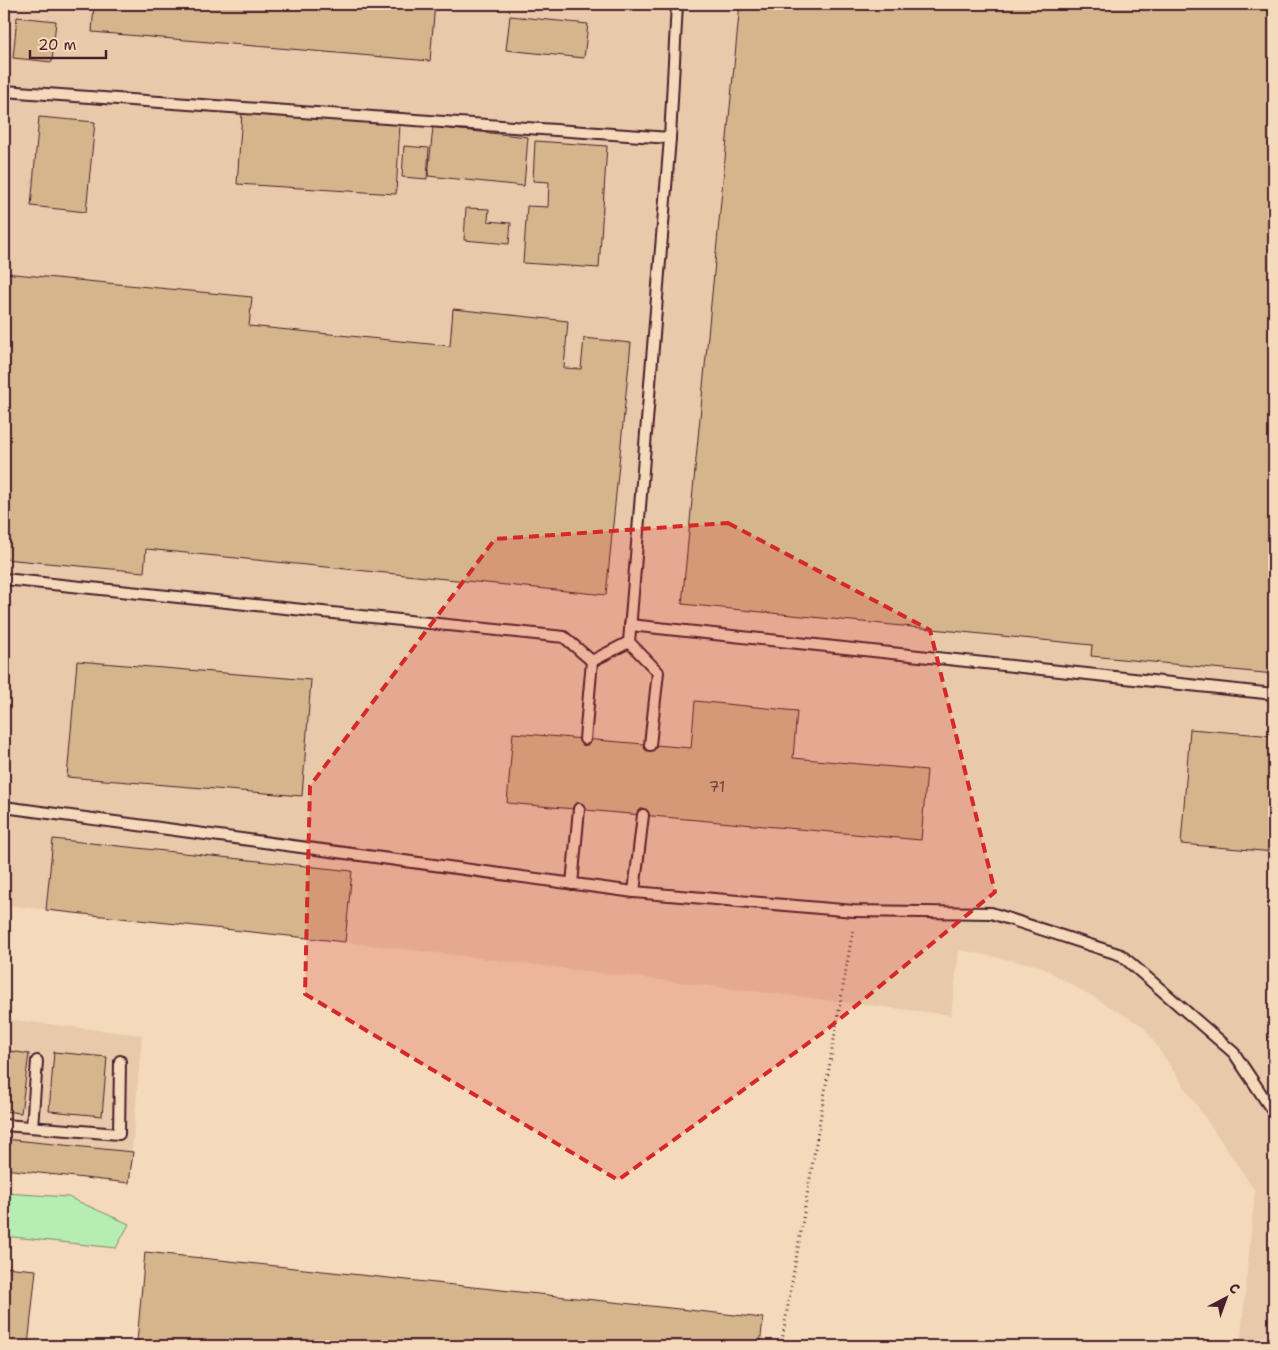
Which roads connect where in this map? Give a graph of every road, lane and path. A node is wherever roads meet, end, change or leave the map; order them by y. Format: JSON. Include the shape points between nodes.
{"nodes":[{"id":1,"x":677,"y":4,"type":"edge"},
{"id":2,"x":4,"y":92,"type":"edge"},
{"id":3,"x":670,"y":138,"type":"junction"},
{"id":4,"x":4,"y":579,"type":"edge"},
{"id":5,"x":630,"y":625,"type":"junction"},
{"id":6,"x":629,"y":642,"type":"junction"},
{"id":7,"x":592,"y":662,"type":"junction"},
{"id":8,"x":1274,"y":694,"type":"edge"},
{"id":9,"x":585,"y":739,"type":"dead end"},
{"id":10,"x":650,"y":745,"type":"dead end"},
{"id":11,"x":4,"y":807,"type":"edge"},
{"id":12,"x":578,"y":809,"type":"dead end"},
{"id":13,"x":643,"y":815,"type":"dead end"},
{"id":14,"x":572,"y":884,"type":"junction"},
{"id":15,"x":634,"y":892,"type":"junction"},
{"id":16,"x":854,"y":911,"type":"junction"},
{"id":17,"x":37,"y":1061,"type":"dead end"},
{"id":18,"x":120,"y":1061,"type":"dead end"},
{"id":19,"x":1274,"y":1113,"type":"edge"},
{"id":20,"x":4,"y":1125,"type":"edge"},
{"id":21,"x":32,"y":1127,"type":"junction"},
{"id":22,"x":781,"y":1346,"type":"edge"}],
"edges":[{"from":1,"to":3,"type":"lane"},
{"from":2,"to":3,"type":"lane"},
{"from":3,"to":5,"type":"lane"},
{"from":4,"to":7,"type":"lane","via":[[564,637]]},
{"from":5,"to":6,"type":"lane"},
{"from":5,"to":8,"type":"lane"},
{"from":6,"to":7,"type":"lane"},
{"from":6,"to":10,"type":"lane","via":[[658,672]]},
{"from":7,"to":9,"type":"lane"},
{"from":11,"to":14,"type":"lane"},
{"from":12,"to":14,"type":"lane"},
{"from":13,"to":15,"type":"lane"},
{"from":14,"to":15,"type":"lane"},
{"from":15,"to":16,"type":"lane"},
{"from":16,"to":19,"type":"lane","via":[[991,913],[1121,955],[1234,1054]]},
{"from":16,"to":22,"type":"path","via":[[853,935]]},
{"from":17,"to":21,"type":"lane"},
{"from":18,"to":21,"type":"lane","via":[[119,1134]]},
{"from":20,"to":21,"type":"lane"}]}
